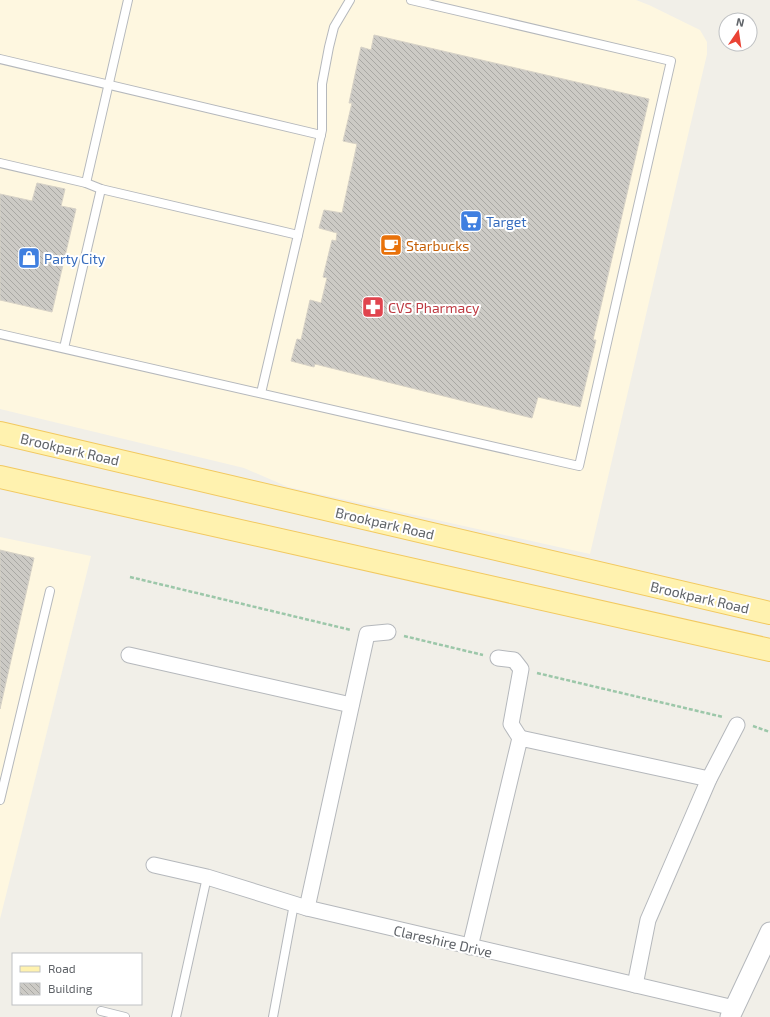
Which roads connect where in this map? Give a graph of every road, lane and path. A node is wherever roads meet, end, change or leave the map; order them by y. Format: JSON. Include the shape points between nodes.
{"nodes":[{"id":1,"x":128,"y":0,"type":"edge"},
{"id":2,"x":350,"y":0,"type":"edge"},
{"id":3,"x":411,"y":0,"type":"edge"},
{"id":4,"x":0,"y":59,"type":"edge"},
{"id":5,"x":108,"y":85,"type":"junction"},
{"id":6,"x":321,"y":135,"type":"junction"},
{"id":7,"x":0,"y":163,"type":"edge"},
{"id":8,"x":86,"y":183,"type":"junction"},
{"id":9,"x":100,"y":189,"type":"junction"},
{"id":10,"x":298,"y":235,"type":"junction"},
{"id":11,"x":0,"y":334,"type":"edge"},
{"id":12,"x":64,"y":348,"type":"junction"},
{"id":13,"x":261,"y":393,"type":"junction"},
{"id":14,"x":0,"y":433,"type":"edge"},
{"id":15,"x":0,"y":477,"type":"edge"},
{"id":16,"x":130,"y":577,"type":"dead end"},
{"id":17,"x":50,"y":591,"type":"dead end"},
{"id":18,"x":770,"y":613,"type":"edge"},
{"id":19,"x":388,"y":632,"type":"joint"},
{"id":20,"x":367,"y":634,"type":"junction"},
{"id":21,"x":770,"y":650,"type":"edge"},
{"id":22,"x":129,"y":655,"type":"dead end"},
{"id":23,"x":498,"y":658,"type":"joint"},
{"id":24,"x":521,"y":669,"type":"junction"},
{"id":25,"x":351,"y":705,"type":"junction"},
{"id":26,"x":738,"y":723,"type":"junction"},
{"id":27,"x":770,"y":732,"type":"edge"},
{"id":28,"x":520,"y":738,"type":"junction"},
{"id":29,"x":709,"y":779,"type":"junction"},
{"id":30,"x":0,"y":800,"type":"edge"},
{"id":31,"x":154,"y":866,"type":"dead end"},
{"id":32,"x":207,"y":877,"type":"junction"},
{"id":33,"x":300,"y":906,"type":"junction"},
{"id":34,"x":770,"y":933,"type":"edge"},
{"id":35,"x":470,"y":947,"type":"junction"},
{"id":36,"x":635,"y":985,"type":"junction"},
{"id":37,"x":101,"y":1012,"type":"dead end"},
{"id":38,"x":732,"y":1012,"type":"edge"},
{"id":39,"x":125,"y":1017,"type":"edge"},
{"id":40,"x":176,"y":1017,"type":"edge"},
{"id":41,"x":273,"y":1017,"type":"edge"}],
"edges":[{"from":1,"to":5,"type":"lane"},
{"from":2,"to":6,"type":"lane","via":[[334,27],[329,47],[322,84]]},
{"from":3,"to":13,"type":"lane","via":[[671,61],[579,466]]},
{"from":4,"to":5,"type":"lane"},
{"from":5,"to":6,"type":"lane"},
{"from":5,"to":8,"type":"lane"},
{"from":6,"to":10,"type":"lane"},
{"from":7,"to":8,"type":"lane"},
{"from":8,"to":9,"type":"lane"},
{"from":9,"to":10,"type":"lane"},
{"from":9,"to":12,"type":"lane"},
{"from":10,"to":13,"type":"lane"},
{"from":11,"to":12,"type":"lane"},
{"from":12,"to":13,"type":"lane"},
{"from":14,"to":18,"type":"main road","name":"Brookpark Road"},
{"from":15,"to":21,"type":"main road"},
{"from":16,"to":20,"type":"path"},
{"from":17,"to":30,"type":"lane"},
{"from":19,"to":20,"type":"street"},
{"from":19,"to":23,"type":"path"},
{"from":20,"to":25,"type":"street"},
{"from":22,"to":25,"type":"street"},
{"from":23,"to":24,"type":"street","via":[[514,660]]},
{"from":24,"to":26,"type":"path"},
{"from":24,"to":28,"type":"street","via":[[511,724]]},
{"from":25,"to":33,"type":"street"},
{"from":26,"to":27,"type":"path"},
{"from":26,"to":29,"type":"street"},
{"from":28,"to":29,"type":"street"},
{"from":28,"to":35,"type":"street"},
{"from":29,"to":36,"type":"street","via":[[648,920]]},
{"from":31,"to":32,"type":"street","name":"Clareshire Drive"},
{"from":32,"to":33,"type":"street","name":"Clareshire Drive"},
{"from":32,"to":40,"type":"lane"},
{"from":33,"to":35,"type":"street","name":"Clareshire Drive"},
{"from":33,"to":41,"type":"lane"},
{"from":34,"to":38,"type":"street"},
{"from":35,"to":36,"type":"street","name":"Clareshire Drive"},
{"from":36,"to":38,"type":"street","name":"Clareshire Drive"},
{"from":37,"to":39,"type":"lane"}]}
